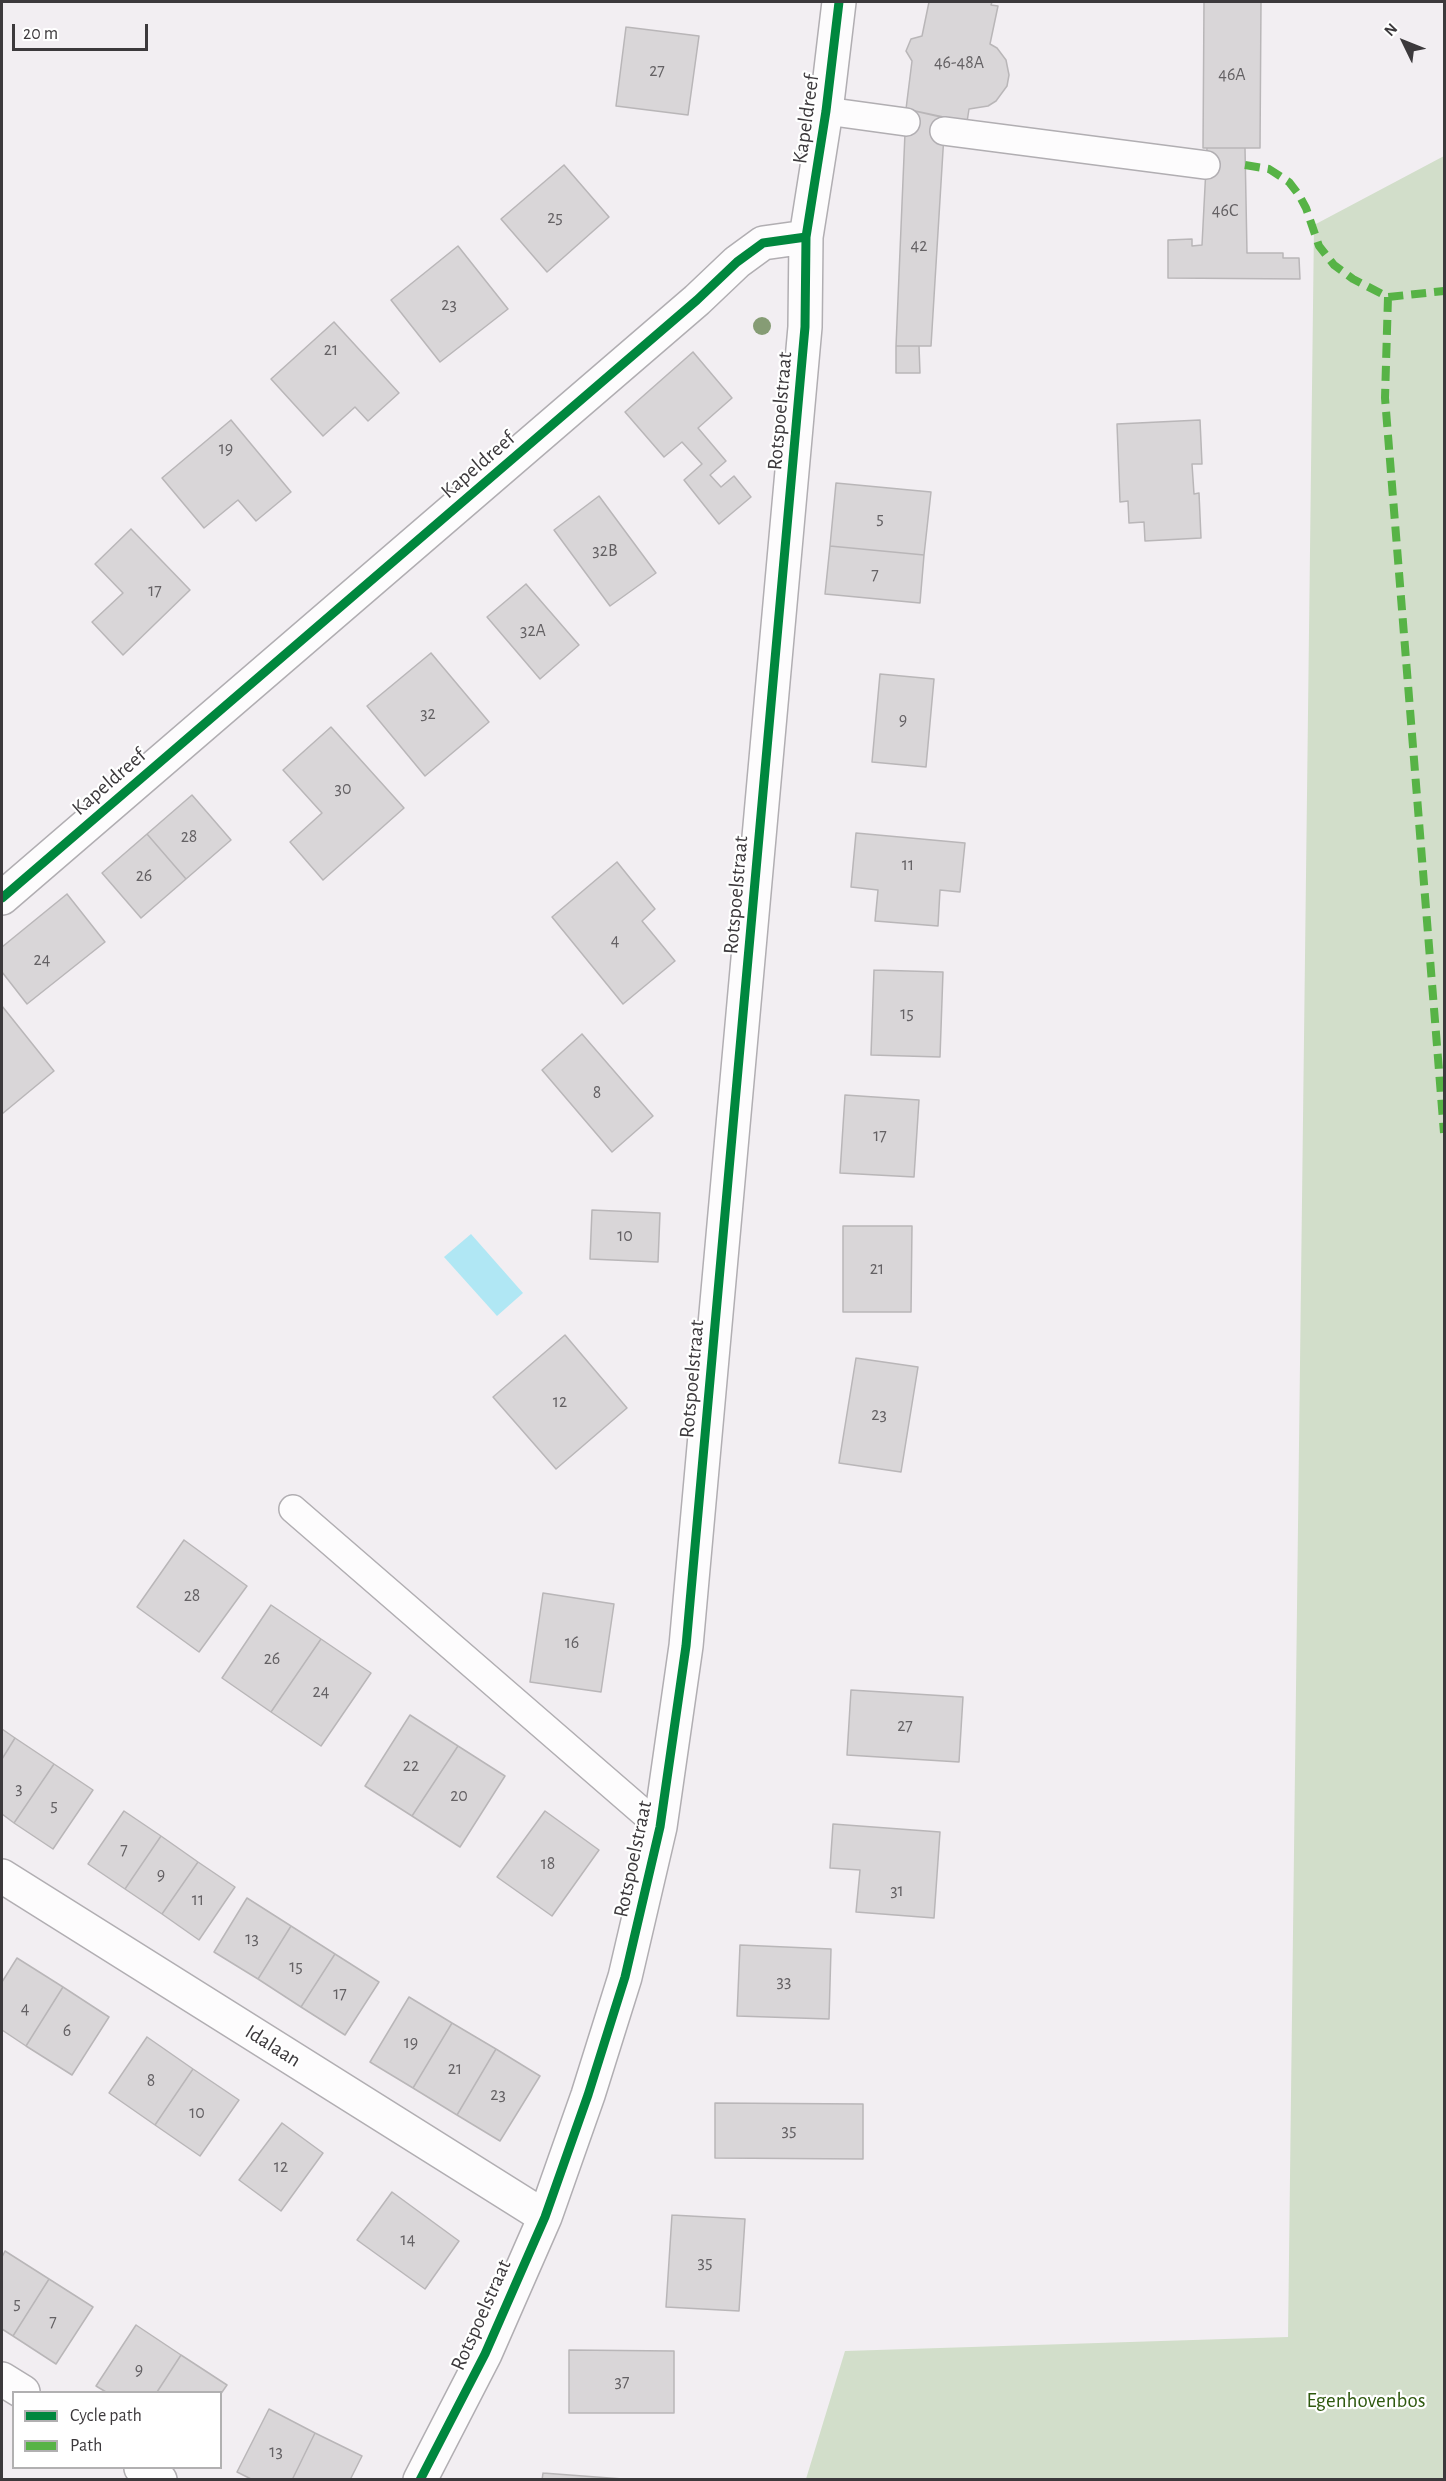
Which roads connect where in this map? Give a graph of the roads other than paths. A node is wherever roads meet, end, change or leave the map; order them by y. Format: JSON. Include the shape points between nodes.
{"nodes":[{"id":1,"x":839,"y":2,"type":"edge"},
{"id":2,"x":826,"y":111,"type":"junction"},
{"id":3,"x":906,"y":123,"type":"dead end"},
{"id":4,"x":944,"y":131,"type":"dead end"},
{"id":5,"x":1206,"y":165,"type":"dead end"},
{"id":6,"x":806,"y":237,"type":"junction"},
{"id":7,"x":2,"y":898,"type":"edge"},
{"id":8,"x":293,"y":1509,"type":"dead end"},
{"id":9,"x":660,"y":1827,"type":"junction"},
{"id":10,"x":2,"y":1876,"type":"edge"},
{"id":11,"x":544,"y":2217,"type":"junction"},
{"id":12,"x":2,"y":2379,"type":"edge"},
{"id":13,"x":22,"y":2391,"type":"edge"},
{"id":14,"x":143,"y":2469,"type":"edge"},
{"id":15,"x":160,"y":2480,"type":"edge"},
{"id":16,"x":420,"y":2480,"type":"edge"}],
"edges":[{"from":1,"to":2,"type":"street","name":"Kapeldreef"},
{"from":2,"to":3,"type":"lane"},
{"from":2,"to":6,"type":"street","name":"Kapeldreef"},
{"from":4,"to":5,"type":"lane"},
{"from":6,"to":7,"type":"street","name":"Kapeldreef","via":[[763,243],[737,262]]},
{"from":6,"to":9,"type":"street","name":"Rotspoelstraat","via":[[806,327],[686,1646]]},
{"from":8,"to":9,"type":"lane"},
{"from":9,"to":11,"type":"street","name":"Rotspoelstraat","via":[[625,1977]]},
{"from":10,"to":11,"type":"street","name":"Idalaan"},
{"from":11,"to":16,"type":"street","name":"Rotspoelstraat","via":[[485,2354]]},
{"from":12,"to":13,"type":"street"},
{"from":14,"to":15,"type":"street"}]}
